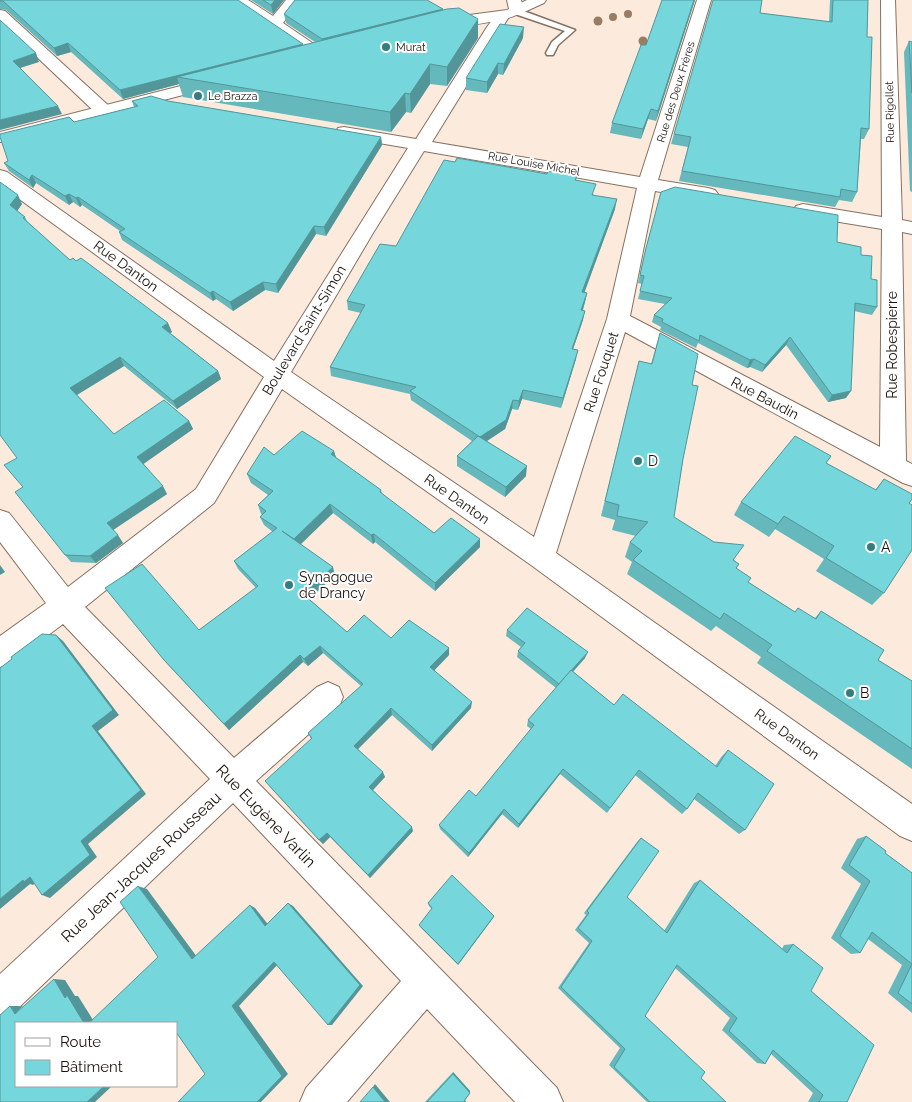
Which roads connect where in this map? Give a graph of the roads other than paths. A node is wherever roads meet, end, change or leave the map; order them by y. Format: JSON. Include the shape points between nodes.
{"nodes":[{"id":1,"x":238,"y":0,"type":"edge"},
{"id":2,"x":293,"y":0,"type":"edge"},
{"id":3,"x":539,"y":0,"type":"edge"},
{"id":4,"x":704,"y":0,"type":"edge"},
{"id":5,"x":888,"y":0,"type":"edge"},
{"id":6,"x":512,"y":9,"type":"edge"},
{"id":7,"x":0,"y":14,"type":"edge"},
{"id":8,"x":274,"y":23,"type":"junction"},
{"id":9,"x":427,"y":27,"type":"edge"},
{"id":10,"x":341,"y":50,"type":"edge"},
{"id":11,"x":550,"y":53,"type":"dead end"},
{"id":12,"x":322,"y":55,"type":"junction"},
{"id":13,"x":303,"y":59,"type":"edge"},
{"id":14,"x":228,"y":78,"type":"edge"},
{"id":15,"x":156,"y":97,"type":"junction"},
{"id":16,"x":190,"y":105,"type":"edge"},
{"id":17,"x":104,"y":110,"type":"junction"},
{"id":18,"x":324,"y":128,"type":"edge"},
{"id":19,"x":0,"y":137,"type":"edge"},
{"id":20,"x":421,"y":145,"type":"junction"},
{"id":21,"x":0,"y":176,"type":"edge"},
{"id":22,"x":647,"y":184,"type":"junction"},
{"id":23,"x":725,"y":197,"type":"edge"},
{"id":24,"x":783,"y":206,"type":"edge"},
{"id":25,"x":902,"y":226,"type":"edge"},
{"id":26,"x":618,"y":319,"type":"junction"},
{"id":27,"x":277,"y":374,"type":"junction"},
{"id":28,"x":902,"y":471,"type":"edge"},
{"id":29,"x":0,"y":521,"type":"edge"},
{"id":30,"x":541,"y":557,"type":"junction"},
{"id":31,"x":65,"y":606,"type":"junction"},
{"id":32,"x":0,"y":653,"type":"edge"},
{"id":33,"x":328,"y":697,"type":"dead end"},
{"id":34,"x":232,"y":781,"type":"junction"},
{"id":35,"x":912,"y":824,"type":"edge"},
{"id":36,"x":426,"y":981,"type":"junction"},
{"id":37,"x":0,"y":1000,"type":"edge"},
{"id":38,"x":320,"y":1102,"type":"edge"},
{"id":39,"x":543,"y":1102,"type":"edge"}],
"edges":[{"from":1,"to":8,"type":"street"},
{"from":2,"to":8,"type":"street"},
{"from":3,"to":6,"type":"street"},
{"from":4,"to":22,"type":"street","name":"Rue des Deux Frères"},
{"from":5,"to":25,"type":"street","name":"Rue Rigollet"},
{"from":6,"to":9,"type":"street","via":[[476,10]]},
{"from":6,"to":11,"type":"lane","via":[[571,30]]},
{"from":6,"to":20,"type":"street","name":"Boulevard Saint-Simon","via":[[492,30]]},
{"from":7,"to":17,"type":"street"},
{"from":8,"to":12,"type":"street"},
{"from":10,"to":12,"type":"street"},
{"from":12,"to":13,"type":"street"},
{"from":14,"to":15,"type":"street"},
{"from":15,"to":16,"type":"street"},
{"from":15,"to":17,"type":"street"},
{"from":17,"to":19,"type":"street"},
{"from":18,"to":20,"type":"street","name":"Rue Louise Michel"},
{"from":20,"to":22,"type":"street","name":"Rue Louise Michel"},
{"from":20,"to":27,"type":"street","name":"Boulevard Saint-Simon","via":[[411,156]]},
{"from":21,"to":27,"type":"street","name":"Rue Danton"},
{"from":22,"to":23,"type":"street","name":"Rue Louise Michel"},
{"from":22,"to":26,"type":"street","name":"Rue Fouquet"},
{"from":24,"to":25,"type":"street"},
{"from":25,"to":28,"type":"street","name":"Rue Robespierre"},
{"from":26,"to":28,"type":"street","name":"Rue Baudin"},
{"from":26,"to":30,"type":"street","name":"Rue Fouquet"},
{"from":27,"to":30,"type":"street","name":"Rue Danton"},
{"from":27,"to":31,"type":"street","name":"Boulevard Saint-Simon","via":[[205,496]]},
{"from":29,"to":31,"type":"street","name":"Rue Eugène Varlin"},
{"from":30,"to":35,"type":"street","name":"Rue Danton"},
{"from":31,"to":32,"type":"street","name":"Boulevard Saint-Simon"},
{"from":31,"to":34,"type":"street","name":"Rue Eugène Varlin"},
{"from":33,"to":34,"type":"street","name":"Rue Jean-Jacques Rousseau"},
{"from":34,"to":36,"type":"street","name":"Rue Eugène Varlin"},
{"from":34,"to":37,"type":"street","name":"Rue Jean-Jacques Rousseau"},
{"from":36,"to":38,"type":"street"},
{"from":36,"to":39,"type":"street","name":"Rue Eugène Varlin"}]}
